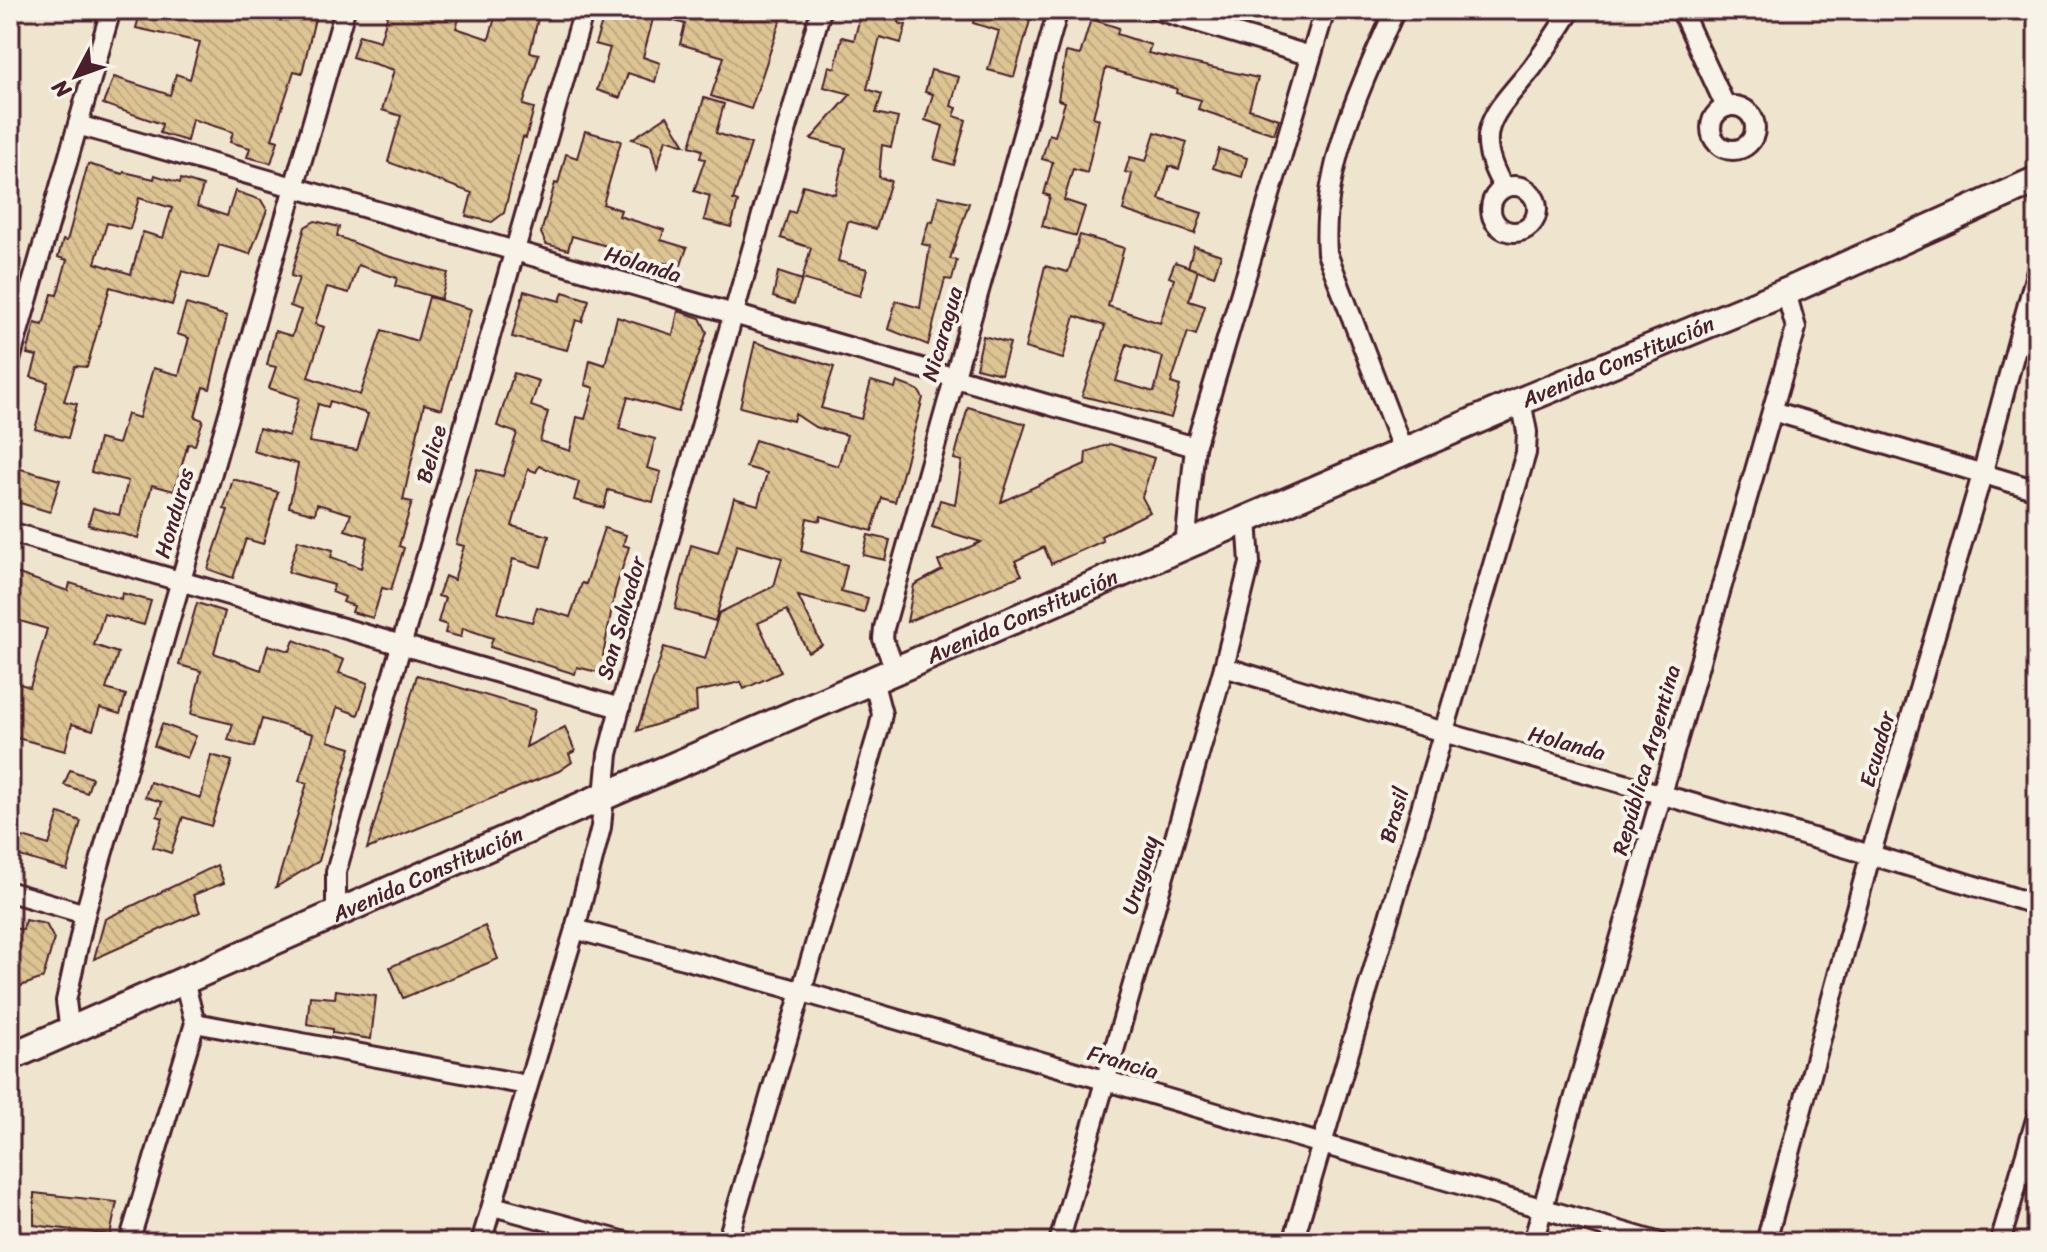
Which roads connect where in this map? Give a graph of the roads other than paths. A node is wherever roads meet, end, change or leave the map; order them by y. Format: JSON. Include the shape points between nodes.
{"nodes":[{"id":1,"x":111,"y":10,"type":"edge"},
{"id":2,"x":345,"y":10,"type":"edge"},
{"id":3,"x":584,"y":10,"type":"edge"},
{"id":4,"x":821,"y":10,"type":"edge"},
{"id":5,"x":1058,"y":10,"type":"edge"},
{"id":6,"x":1157,"y":10,"type":"edge"},
{"id":7,"x":1325,"y":10,"type":"edge"},
{"id":8,"x":1395,"y":10,"type":"edge"},
{"id":9,"x":1571,"y":10,"type":"edge"},
{"id":10,"x":1681,"y":10,"type":"edge"},
{"id":11,"x":1311,"y":56,"type":"junction"},
{"id":12,"x":1726,"y":107,"type":"dead end"},
{"id":13,"x":78,"y":125,"type":"junction"},
{"id":14,"x":2037,"y":180,"type":"edge"},
{"id":15,"x":294,"y":186,"type":"junction"},
{"id":16,"x":1504,"y":188,"type":"dead end"},
{"id":17,"x":515,"y":250,"type":"junction"},
{"id":18,"x":2037,"y":270,"type":"edge"},
{"id":19,"x":1786,"y":292,"type":"junction"},
{"id":20,"x":733,"y":315,"type":"junction"},
{"id":21,"x":10,"y":360,"type":"edge"},
{"id":22,"x":954,"y":379,"type":"junction"},
{"id":23,"x":1521,"y":401,"type":"junction"},
{"id":24,"x":1773,"y":411,"type":"junction"},
{"id":25,"x":1195,"y":447,"type":"junction"},
{"id":26,"x":1403,"y":451,"type":"junction"},
{"id":27,"x":1982,"y":475,"type":"junction"},
{"id":28,"x":2037,"y":490,"type":"edge"},
{"id":29,"x":1247,"y":519,"type":"junction"},
{"id":30,"x":10,"y":532,"type":"edge"},
{"id":31,"x":1185,"y":546,"type":"junction"},
{"id":32,"x":179,"y":581,"type":"junction"},
{"id":33,"x":401,"y":645,"type":"junction"},
{"id":34,"x":1224,"y":667,"type":"junction"},
{"id":35,"x":884,"y":676,"type":"junction"},
{"id":36,"x":620,"y":708,"type":"junction"},
{"id":37,"x":1443,"y":734,"type":"junction"},
{"id":38,"x":1661,"y":792,"type":"junction"},
{"id":39,"x":602,"y":797,"type":"junction"},
{"id":40,"x":1871,"y":853,"type":"junction"},
{"id":41,"x":10,"y":892,"type":"edge"},
{"id":42,"x":2037,"y":905,"type":"edge"},
{"id":43,"x":85,"y":914,"type":"junction"},
{"id":44,"x":336,"y":914,"type":"junction"},
{"id":45,"x":575,"y":929,"type":"junction"},
{"id":46,"x":184,"y":981,"type":"junction"},
{"id":47,"x":803,"y":992,"type":"junction"},
{"id":48,"x":195,"y":1023,"type":"junction"},
{"id":49,"x":70,"y":1032,"type":"junction"},
{"id":50,"x":10,"y":1057,"type":"edge"},
{"id":51,"x":1107,"y":1083,"type":"junction"},
{"id":52,"x":527,"y":1085,"type":"junction"},
{"id":53,"x":2037,"y":1116,"type":"edge"},
{"id":54,"x":1322,"y":1145,"type":"junction"},
{"id":55,"x":493,"y":1206,"type":"junction"},
{"id":56,"x":1543,"y":1209,"type":"junction"},
{"id":57,"x":129,"y":1242,"type":"edge"},
{"id":58,"x":481,"y":1242,"type":"edge"},
{"id":59,"x":626,"y":1242,"type":"edge"},
{"id":60,"x":727,"y":1242,"type":"edge"},
{"id":61,"x":1059,"y":1242,"type":"edge"},
{"id":62,"x":1293,"y":1242,"type":"edge"},
{"id":63,"x":1533,"y":1242,"type":"edge"},
{"id":64,"x":1657,"y":1242,"type":"edge"},
{"id":65,"x":1766,"y":1242,"type":"edge"},
{"id":66,"x":2000,"y":1242,"type":"edge"}],
"edges":[{"from":1,"to":13,"type":"street"},
{"from":2,"to":15,"type":"street","name":"Honduras"},
{"from":3,"to":17,"type":"street","name":"Belice"},
{"from":4,"to":20,"type":"street","name":"San Salvador"},
{"from":5,"to":22,"type":"street","name":"Nicaragua"},
{"from":6,"to":11,"type":"street"},
{"from":7,"to":11,"type":"street"},
{"from":8,"to":26,"type":"street","via":[[1348,118],[1325,228],[1327,253]]},
{"from":9,"to":16,"type":"street","via":[[1492,116],[1487,153]]},
{"from":10,"to":12,"type":"street"},
{"from":11,"to":25,"type":"street"},
{"from":13,"to":15,"type":"street","name":"Holanda"},
{"from":13,"to":21,"type":"street"},
{"from":14,"to":19,"type":"main road","name":"Avenida Constitución"},
{"from":15,"to":17,"type":"street","name":"Holanda"},
{"from":15,"to":32,"type":"street","name":"Honduras"},
{"from":17,"to":20,"type":"street","name":"Holanda"},
{"from":17,"to":33,"type":"street","name":"Belice"},
{"from":18,"to":27,"type":"street","name":"Ecuador"},
{"from":19,"to":23,"type":"main road","name":"Avenida Constitución"},
{"from":19,"to":24,"type":"street","name":"República Argentina","via":[[1796,328]]},
{"from":20,"to":22,"type":"street","name":"Holanda"},
{"from":20,"to":36,"type":"street","name":"San Salvador"},
{"from":22,"to":25,"type":"street","name":"Holanda"},
{"from":22,"to":35,"type":"street","name":"Nicaragua","via":[[884,628]]},
{"from":23,"to":26,"type":"main road","name":"Avenida Constitución"},
{"from":23,"to":37,"type":"street","name":"Brasil","via":[[1526,453]]},
{"from":24,"to":27,"type":"street"},
{"from":24,"to":38,"type":"street","name":"República Argentina"},
{"from":25,"to":31,"type":"street"},
{"from":26,"to":29,"type":"main road","name":"Avenida Constitución"},
{"from":27,"to":28,"type":"street"},
{"from":27,"to":40,"type":"street","name":"Ecuador"},
{"from":29,"to":31,"type":"main road","name":"Avenida Constitución"},
{"from":29,"to":34,"type":"street","name":"Uruguay","via":[[1250,563]]},
{"from":30,"to":32,"type":"street"},
{"from":31,"to":35,"type":"main road","name":"Avenida Constitución"},
{"from":32,"to":33,"type":"street"},
{"from":32,"to":43,"type":"street","name":"Honduras"},
{"from":33,"to":36,"type":"street"},
{"from":33,"to":44,"type":"street","name":"Belice","via":[[336,872]]},
{"from":34,"to":37,"type":"street","name":"Holanda"},
{"from":34,"to":51,"type":"street","name":"Uruguay"},
{"from":35,"to":39,"type":"main road","name":"Avenida Constitución"},
{"from":35,"to":47,"type":"street","name":"Nicaragua","via":[[879,729]]},
{"from":36,"to":39,"type":"street","name":"San Salvador"},
{"from":37,"to":38,"type":"street","name":"Holanda"},
{"from":37,"to":54,"type":"street","name":"Brasil"},
{"from":38,"to":40,"type":"street","name":"Holanda"},
{"from":38,"to":56,"type":"street","name":"República Argentina"},
{"from":39,"to":44,"type":"main road","name":"Avenida Constitución"},
{"from":39,"to":45,"type":"street","name":"San Salvador","via":[[601,827]]},
{"from":40,"to":42,"type":"street","name":"Holanda"},
{"from":40,"to":65,"type":"street","name":"Ecuador"},
{"from":41,"to":43,"type":"street"},
{"from":43,"to":49,"type":"street","name":"Honduras","via":[[66,1001]]},
{"from":44,"to":46,"type":"main road","name":"Avenida Constitución"},
{"from":45,"to":47,"type":"street","name":"Francia"},
{"from":45,"to":52,"type":"street","name":"San Salvador"},
{"from":46,"to":48,"type":"street"},
{"from":46,"to":49,"type":"main road","name":"Avenida Constitución"},
{"from":47,"to":51,"type":"street","name":"Francia"},
{"from":47,"to":60,"type":"street","name":"Nicaragua"},
{"from":48,"to":52,"type":"street"},
{"from":48,"to":57,"type":"street"},
{"from":49,"to":50,"type":"main road","name":"Avenida Constitución"},
{"from":51,"to":54,"type":"street","name":"Francia"},
{"from":51,"to":61,"type":"street","name":"Uruguay"},
{"from":52,"to":55,"type":"street","name":"San Salvador"},
{"from":53,"to":66,"type":"street"},
{"from":54,"to":56,"type":"street","name":"Francia"},
{"from":54,"to":62,"type":"street","name":"Brasil"},
{"from":55,"to":58,"type":"street","name":"San Salvador"},
{"from":55,"to":59,"type":"street"},
{"from":56,"to":63,"type":"street","name":"República Argentina"},
{"from":56,"to":64,"type":"street","name":"Francia"}]}
